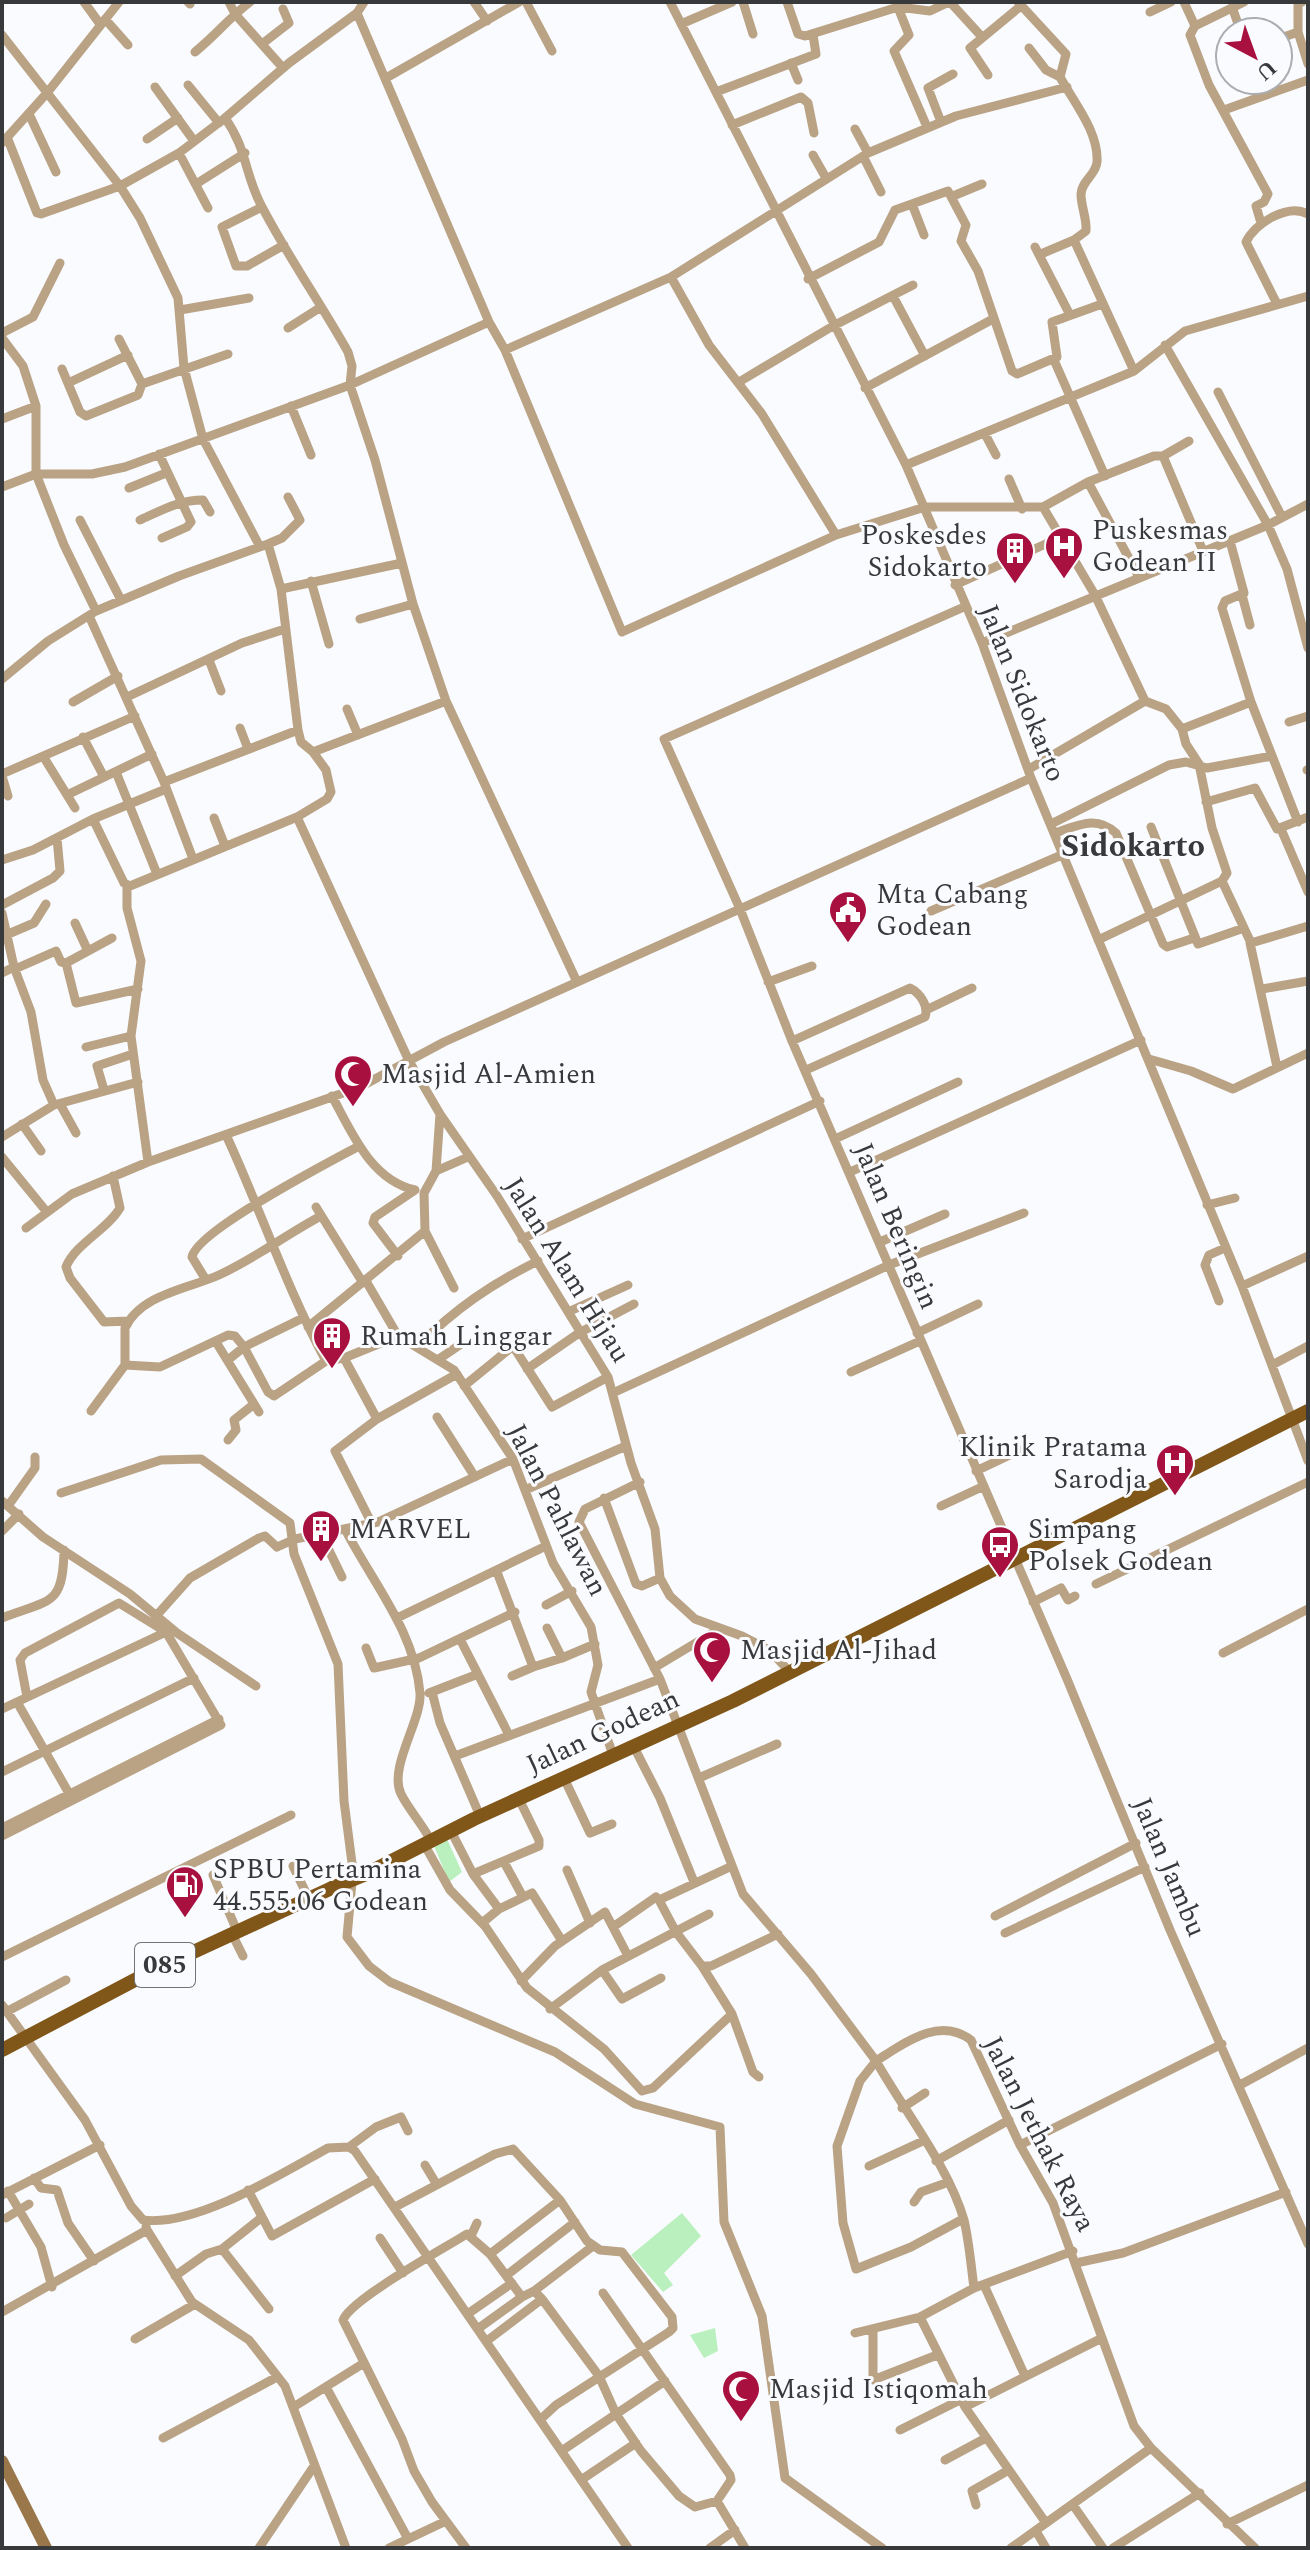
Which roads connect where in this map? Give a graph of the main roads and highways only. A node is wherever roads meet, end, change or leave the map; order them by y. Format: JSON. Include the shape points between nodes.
{"nodes":[{"id":1,"x":1308,"y":1411,"type":"edge"},
{"id":2,"x":2,"y":2050,"type":"edge"},
{"id":3,"x":2,"y":2461,"type":"edge"},
{"id":4,"x":46,"y":2548,"type":"edge"}],
"edges":[{"from":1,"to":2,"type":"main road","name":"Jalan Godean","number":"085","bridge":true,"via":[[790,1672],[235,1932]]},
{"from":3,"to":4,"type":"main road"}]}
